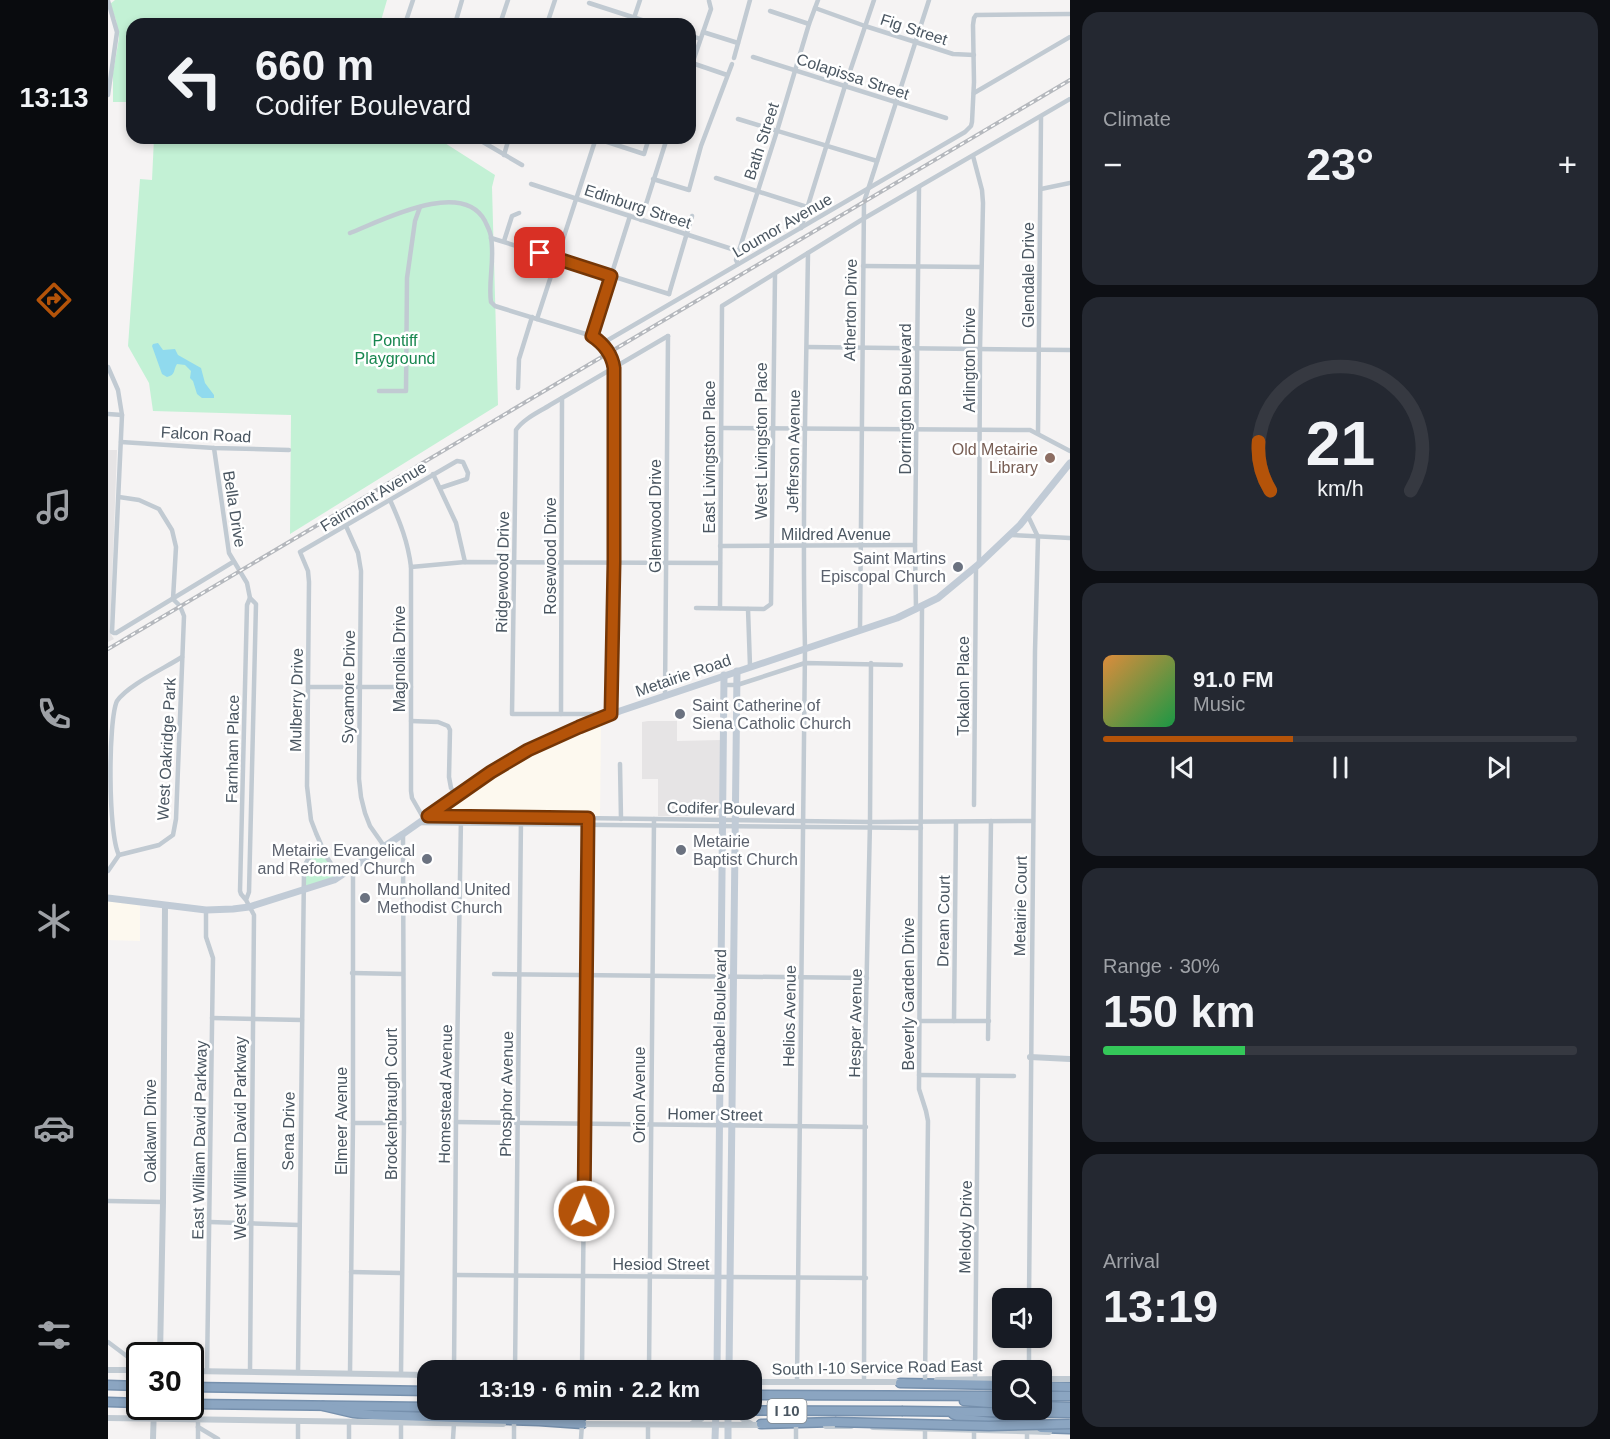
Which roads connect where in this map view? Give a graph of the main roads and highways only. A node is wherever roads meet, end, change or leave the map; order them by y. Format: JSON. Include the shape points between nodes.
{"nodes":[{"id":1,"x":1070,"y":463,"type":"edge"},
{"id":2,"x":737,"y":671,"type":"junction"},
{"id":3,"x":724,"y":675,"type":"junction"},
{"id":4,"x":108,"y":898,"type":"edge"},
{"id":5,"x":717,"y":1360,"type":"edge"},
{"id":6,"x":729,"y":1360,"type":"edge"},
{"id":7,"x":900,"y":1383,"type":"road end"},
{"id":8,"x":108,"y":1385,"type":"edge"},
{"id":9,"x":126,"y":1386,"type":"edge"},
{"id":10,"x":204,"y":1387,"type":"edge"},
{"id":11,"x":992,"y":1387,"type":"edge"},
{"id":12,"x":992,"y":1388,"type":"edge"},
{"id":13,"x":417,"y":1391,"type":"edge"},
{"id":14,"x":762,"y":1395,"type":"edge"},
{"id":15,"x":901,"y":1396,"type":"junction"},
{"id":16,"x":992,"y":1396,"type":"edge"},
{"id":17,"x":1052,"y":1396,"type":"edge"},
{"id":18,"x":1070,"y":1396,"type":"edge"},
{"id":19,"x":108,"y":1402,"type":"edge"},
{"id":20,"x":126,"y":1403,"type":"edge"},
{"id":21,"x":992,"y":1403,"type":"edge"},
{"id":22,"x":204,"y":1404,"type":"edge"},
{"id":23,"x":323,"y":1406,"type":"junction"},
{"id":24,"x":1052,"y":1406,"type":"edge"},
{"id":25,"x":417,"y":1407,"type":"edge"},
{"id":26,"x":1070,"y":1407,"type":"edge"},
{"id":27,"x":762,"y":1411,"type":"edge"},
{"id":28,"x":947,"y":1412,"type":"junction"},
{"id":29,"x":1070,"y":1413,"type":"edge"},
{"id":30,"x":715,"y":1420,"type":"edge"},
{"id":31,"x":728,"y":1420,"type":"edge"},
{"id":32,"x":582,"y":1424,"type":"road end"},
{"id":33,"x":756,"y":1424,"type":"road end"},
{"id":34,"x":1070,"y":1424,"type":"edge"},
{"id":35,"x":1070,"y":1431,"type":"edge"},
{"id":36,"x":715,"y":1439,"type":"edge"},
{"id":37,"x":728,"y":1439,"type":"edge"}],
"edges":[{"from":1,"to":2,"type":"main road","name":"Metairie Road","via":[[1011,535],[938,598],[860,631]]},
{"from":2,"to":3,"type":"main road","name":"Metairie Road"},
{"from":2,"to":6,"type":"main road","name":"Bonnabel Boulevard"},
{"from":3,"to":4,"type":"main road","name":"Metairie Road","via":[[611,714],[528,750],[340,877],[233,909],[206,910]]},
{"from":3,"to":5,"type":"main road","name":"Bonnabel Boulevard"},
{"from":7,"to":11,"type":"highway"},
{"from":8,"to":9,"type":"highway"},
{"from":10,"to":13,"type":"highway"},
{"from":12,"to":15,"type":"highway"},
{"from":14,"to":15,"type":"highway","number":"I 10"},
{"from":15,"to":16,"type":"highway","number":"I 10"},
{"from":15,"to":21,"type":"highway"},
{"from":17,"to":18,"type":"highway"},
{"from":19,"to":20,"type":"highway"},
{"from":22,"to":23,"type":"highway"},
{"from":23,"to":25,"type":"highway"},
{"from":23,"to":32,"type":"highway","via":[[373,1415]]},
{"from":24,"to":26,"type":"highway"},
{"from":27,"to":28,"type":"highway","number":"I 10","bridge":true},
{"from":28,"to":29,"type":"highway","number":"I 10"},
{"from":28,"to":35,"type":"highway","via":[[964,1419]]},
{"from":30,"to":36,"type":"main road"},
{"from":31,"to":37,"type":"main road"},
{"from":33,"to":34,"type":"highway","bridge":true}]}
